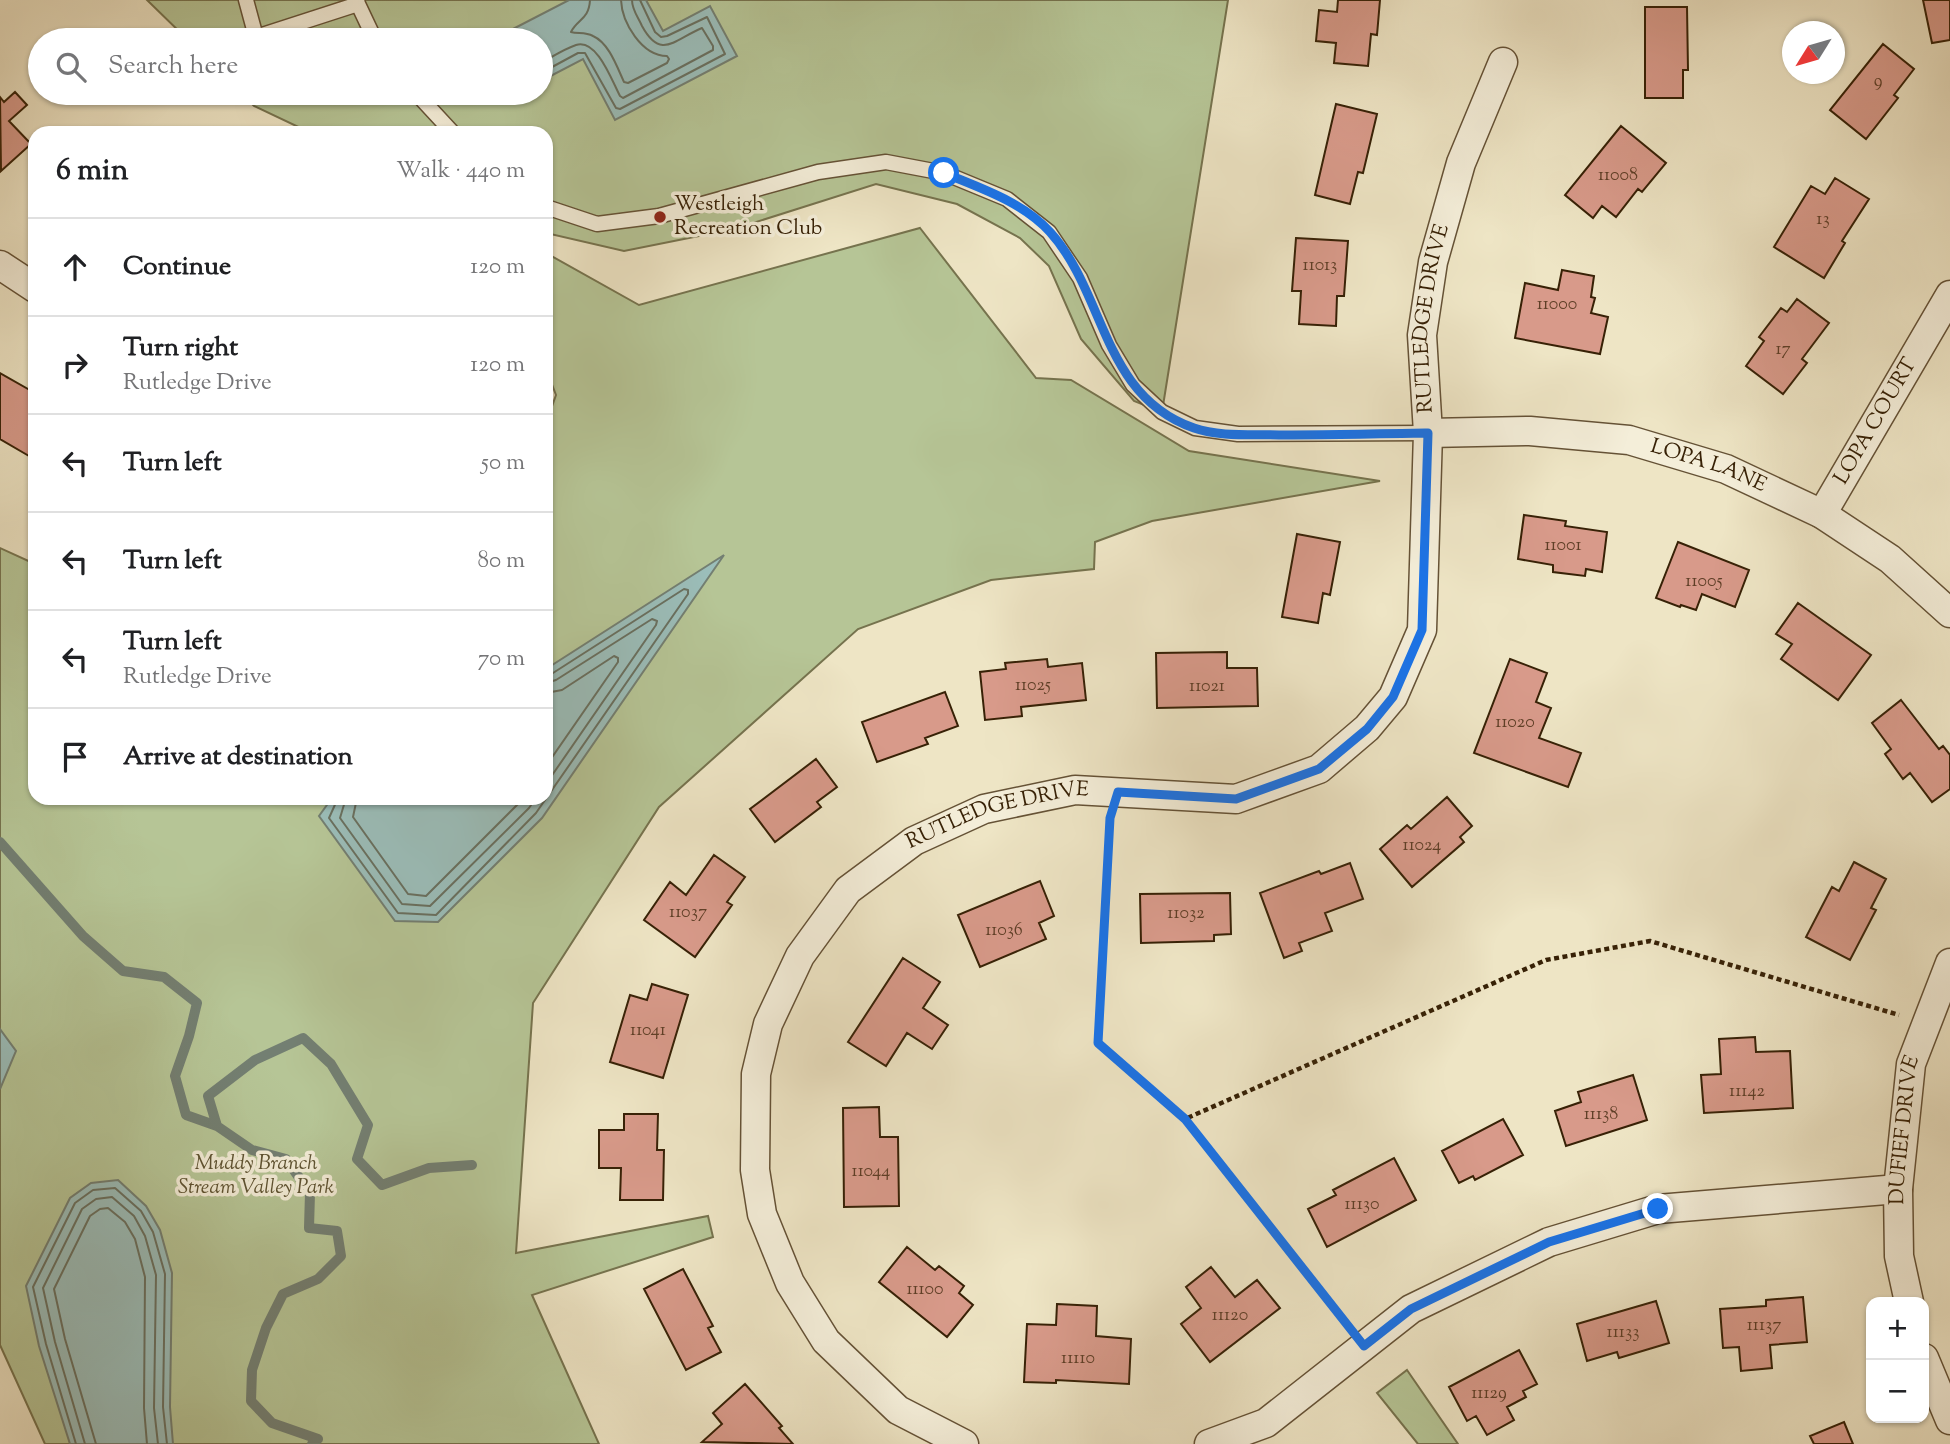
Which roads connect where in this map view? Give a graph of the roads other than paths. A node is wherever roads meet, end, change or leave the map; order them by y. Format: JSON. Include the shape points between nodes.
{"nodes":[{"id":1,"x":246,"y":0,"type":"edge"},
{"id":2,"x":358,"y":2,"type":"edge"},
{"id":3,"x":254,"y":28,"type":"edge"},
{"id":4,"x":282,"y":28,"type":"edge"},
{"id":5,"x":370,"y":28,"type":"edge"},
{"id":6,"x":1503,"y":62,"type":"dead end"},
{"id":7,"x":427,"y":105,"type":"edge"},
{"id":8,"x":447,"y":126,"type":"edge"},
{"id":9,"x":553,"y":209,"type":"edge"},
{"id":10,"x":0,"y":265,"type":"edge"},
{"id":11,"x":28,"y":283,"type":"edge"},
{"id":12,"x":1950,"y":295,"type":"edge"},
{"id":13,"x":1428,"y":433,"type":"junction"},
{"id":14,"x":1822,"y":514,"type":"junction"},
{"id":15,"x":1950,"y":613,"type":"edge"},
{"id":16,"x":1950,"y":963,"type":"edge"},
{"id":17,"x":1898,"y":1189,"type":"junction"},
{"id":18,"x":1908,"y":1297,"type":"edge"},
{"id":19,"x":1925,"y":1360,"type":"edge"},
{"id":20,"x":1950,"y":1420,"type":"edge"},
{"id":21,"x":964,"y":1444,"type":"edge"},
{"id":22,"x":1209,"y":1444,"type":"edge"}],
"edges":[{"from":1,"to":3,"type":"lane"},
{"from":2,"to":4,"type":"lane"},
{"from":2,"to":5,"type":"lane"},
{"from":6,"to":13,"type":"street","name":"RUTLEDGE DRIVE","via":[[1461,163],[1433,261],[1422,335]]},
{"from":7,"to":8,"type":"lane"},
{"from":9,"to":13,"type":"lane","via":[[597,224],[659,216],[818,172],[887,162],[944,173],[1007,199],[1049,232],[1080,278],[1109,345],[1133,385],[1162,412],[1195,428],[1238,434]]},
{"from":10,"to":11,"type":"street"},
{"from":12,"to":14,"type":"street","name":"LOPA COURT"},
{"from":13,"to":14,"type":"street","name":"LOPA LANE","via":[[1530,431],[1629,440],[1726,469]]},
{"from":13,"to":21,"type":"street","name":"RUTLEDGE DRIVE","via":[[1422,630],[1393,697],[1367,729],[1319,769],[1236,799],[1075,790],[984,809],[914,841],[848,890],[800,956],[768,1024],[757,1074],[755,1170],[762,1214],[790,1283],[826,1341],[898,1410]]},
{"from":14,"to":15,"type":"street","name":"LOPA LANE","via":[[1890,559]]},
{"from":16,"to":17,"type":"street","name":"DUFIEF DRIVE","via":[[1911,1064]]},
{"from":17,"to":18,"type":"street","name":"DUFIEF DRIVE","via":[[1899,1256]]},
{"from":17,"to":22,"type":"street","via":[[1658,1209],[1549,1242],[1411,1309],[1266,1423]]},
{"from":19,"to":20,"type":"street"}]}
